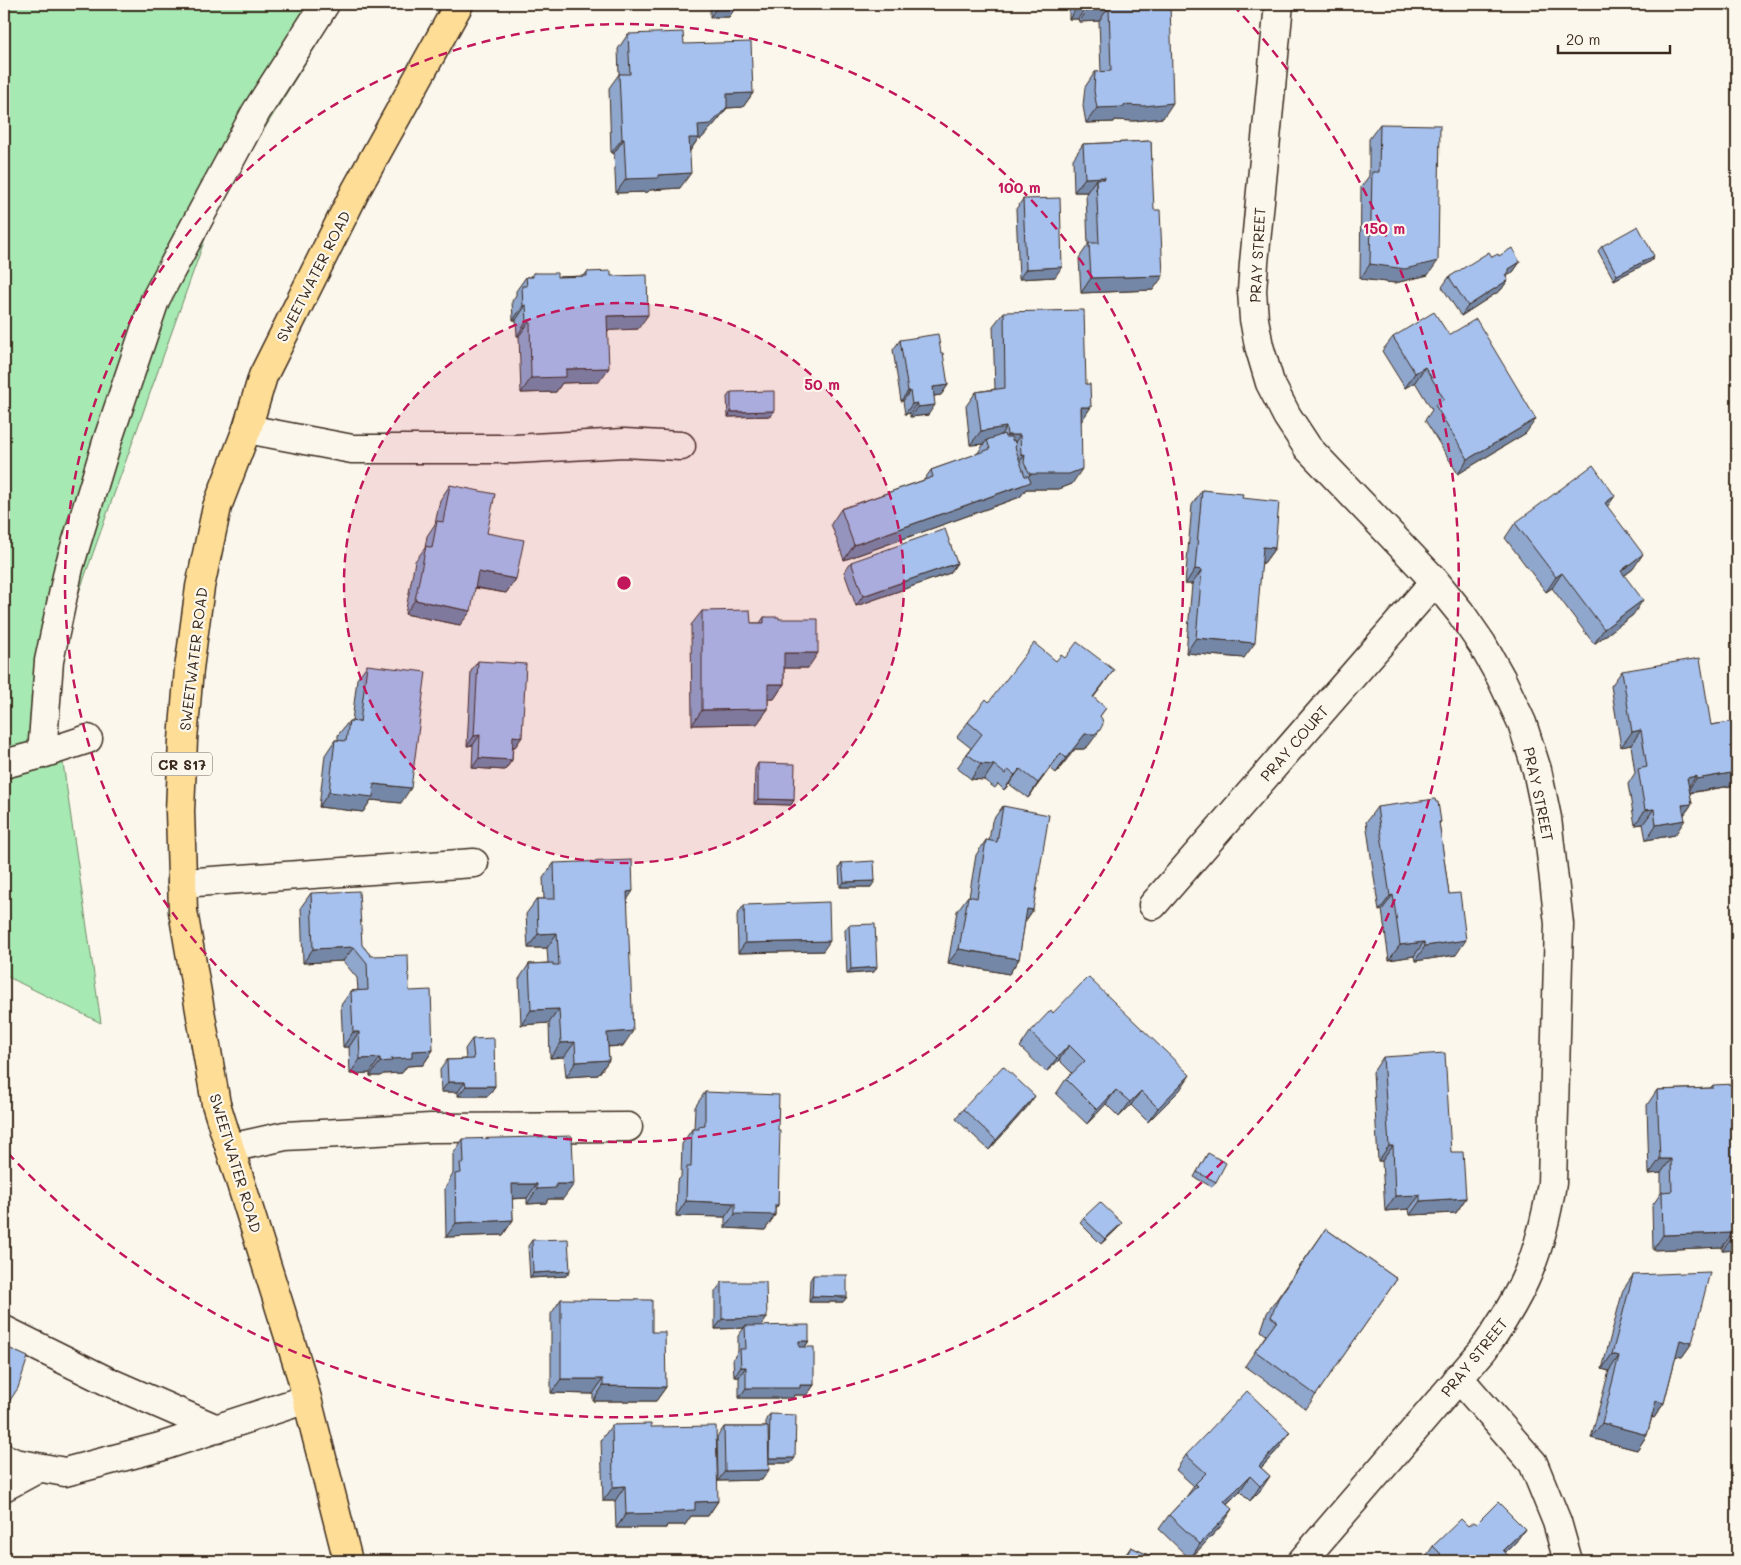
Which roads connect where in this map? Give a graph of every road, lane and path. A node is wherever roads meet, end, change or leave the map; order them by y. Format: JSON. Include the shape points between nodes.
{"nodes":[{"id":1,"x":325,"y":4,"type":"edge"},
{"id":2,"x":459,"y":4,"type":"edge"},
{"id":3,"x":1279,"y":4,"type":"edge"},
{"id":4,"x":247,"y":429,"type":"junction"},
{"id":5,"x":680,"y":446,"type":"dead end"},
{"id":6,"x":1435,"y":581,"type":"junction"},
{"id":7,"x":88,"y":739,"type":"dead end"},
{"id":8,"x":42,"y":754,"type":"junction"},
{"id":9,"x":4,"y":764,"type":"edge"},
{"id":10,"x":474,"y":863,"type":"dead end"},
{"id":11,"x":182,"y":883,"type":"junction"},
{"id":12,"x":1153,"y":905,"type":"dead end"},
{"id":13,"x":628,"y":1127,"type":"dead end"},
{"id":14,"x":230,"y":1148,"type":"junction"},
{"id":15,"x":4,"y":1330,"type":"edge"},
{"id":16,"x":1458,"y":1377,"type":"junction"},
{"id":17,"x":307,"y":1399,"type":"junction"},
{"id":18,"x":216,"y":1428,"type":"junction"},
{"id":19,"x":4,"y":1458,"type":"edge"},
{"id":20,"x":39,"y":1468,"type":"junction"},
{"id":21,"x":4,"y":1487,"type":"edge"},
{"id":22,"x":348,"y":1561,"type":"edge"},
{"id":23,"x":1302,"y":1561,"type":"edge"},
{"id":24,"x":1568,"y":1561,"type":"edge"}],
"edges":[{"from":1,"to":8,"type":"street","via":[[256,112],[155,300],[69,568],[48,661]]},
{"from":2,"to":4,"type":"main road","name":"SWEETWATER ROAD","number":"CR S17","via":[[356,190],[263,376]]},
{"from":3,"to":6,"type":"street","name":"PRAY STREET","via":[[1253,300],[1254,319],[1270,383],[1308,448]]},
{"from":4,"to":5,"type":"street","via":[[352,450],[516,449],[624,443]]},
{"from":4,"to":11,"type":"main road","name":"SWEETWATER ROAD","number":"CR S17","via":[[217,507],[200,588],[183,740]]},
{"from":6,"to":12,"type":"street","name":"PRAY COURT"},
{"from":6,"to":16,"type":"street","name":"PRAY STREET","via":[[1482,644],[1522,724],[1548,818],[1559,924],[1552,1183],[1546,1219],[1536,1254],[1505,1320]]},
{"from":7,"to":8,"type":"street"},
{"from":8,"to":9,"type":"street"},
{"from":10,"to":11,"type":"street"},
{"from":11,"to":14,"type":"main road","name":"SWEETWATER ROAD","number":"CR S17","via":[[183,911],[216,1104]]},
{"from":13,"to":14,"type":"street","via":[[412,1129],[285,1136]]},
{"from":14,"to":17,"type":"main road","name":"SWEETWATER ROAD","number":"CR S17"},
{"from":15,"to":18,"type":"street","via":[[109,1382]]},
{"from":16,"to":23,"type":"street","name":"PRAY STREET"},
{"from":16,"to":24,"type":"street","via":[[1534,1463]]},
{"from":17,"to":18,"type":"street"},
{"from":17,"to":22,"type":"main road","name":"SWEETWATER ROAD","number":"CR S17"},
{"from":18,"to":20,"type":"street","via":[[160,1447],[65,1472]]},
{"from":19,"to":20,"type":"street"},
{"from":20,"to":21,"type":"street"}]}
